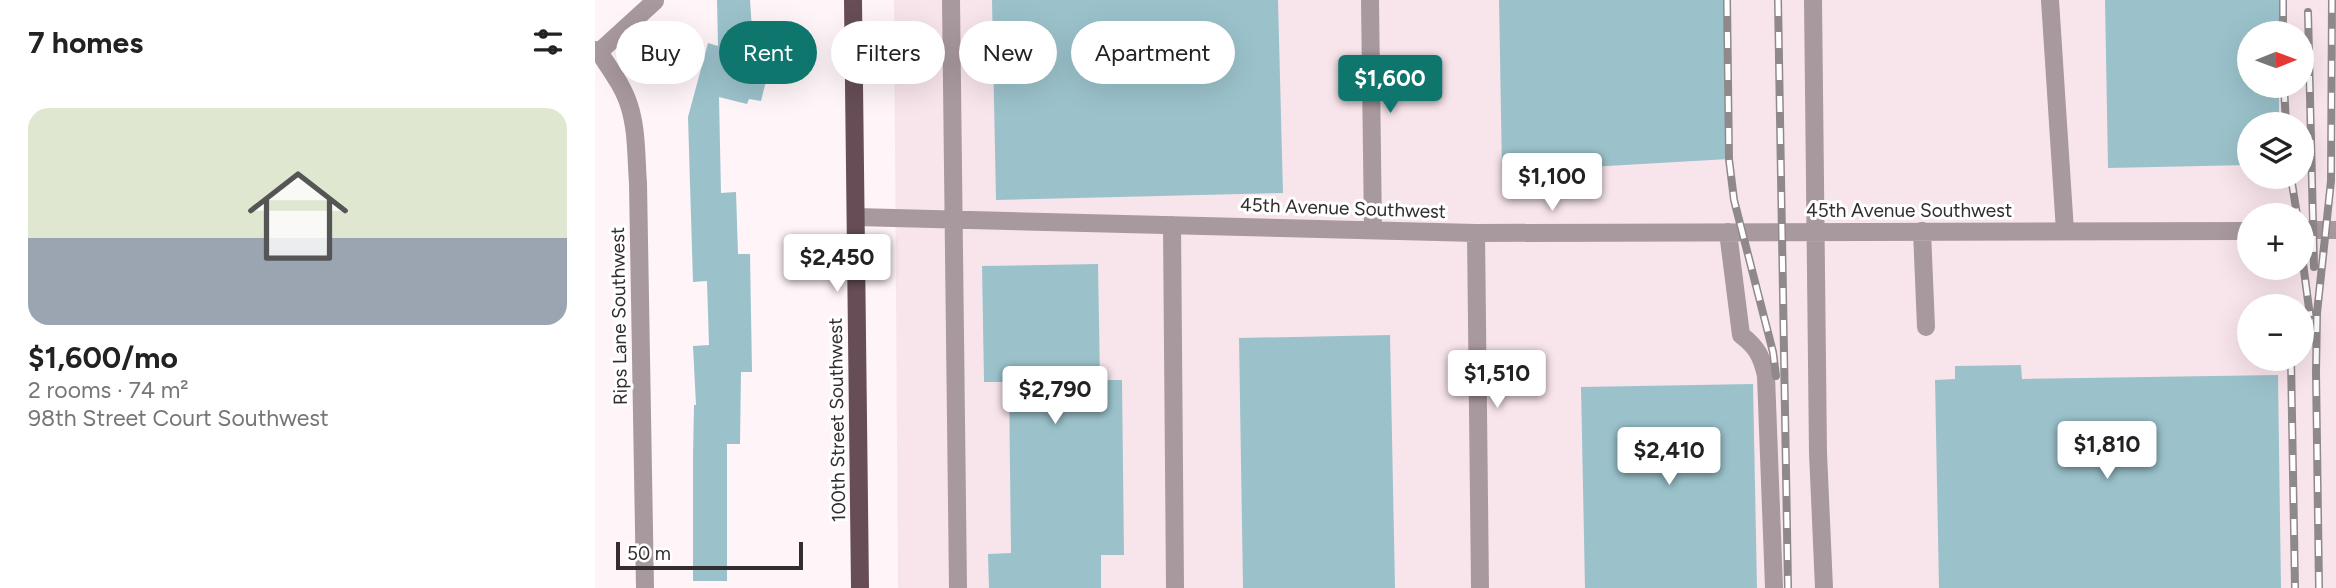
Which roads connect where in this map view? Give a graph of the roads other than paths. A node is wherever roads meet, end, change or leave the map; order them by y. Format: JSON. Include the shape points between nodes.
{"nodes":[{"id":1,"x":853,"y":0,"type":"edge"},
{"id":2,"x":951,"y":0,"type":"edge"},
{"id":3,"x":1370,"y":0,"type":"edge"},
{"id":4,"x":1813,"y":0,"type":"edge"},
{"id":5,"x":2050,"y":0,"type":"edge"},
{"id":6,"x":655,"y":1,"type":"edge"},
{"id":7,"x":597,"y":51,"type":"edge"},
{"id":8,"x":856,"y":217,"type":"junction"},
{"id":9,"x":954,"y":219,"type":"junction"},
{"id":10,"x":1172,"y":225,"type":"junction"},
{"id":11,"x":1373,"y":230,"type":"junction"},
{"id":12,"x":2237,"y":230,"type":"edge"},
{"id":13,"x":2314,"y":230,"type":"edge"},
{"id":14,"x":2336,"y":230,"type":"edge"},
{"id":15,"x":1922,"y":231,"type":"junction"},
{"id":16,"x":2065,"y":231,"type":"junction"},
{"id":17,"x":1728,"y":232,"type":"junction"},
{"id":18,"x":1815,"y":232,"type":"junction"},
{"id":19,"x":1476,"y":233,"type":"junction"},
{"id":20,"x":1926,"y":327,"type":"dead end"},
{"id":21,"x":645,"y":588,"type":"edge"},
{"id":22,"x":860,"y":588,"type":"edge"},
{"id":23,"x":958,"y":588,"type":"edge"},
{"id":24,"x":1175,"y":588,"type":"edge"},
{"id":25,"x":1481,"y":588,"type":"edge"},
{"id":26,"x":1774,"y":588,"type":"edge"},
{"id":27,"x":1823,"y":588,"type":"edge"}],
"edges":[{"from":1,"to":8,"type":"main road","name":"100th Street Southwest"},
{"from":2,"to":9,"type":"street"},
{"from":3,"to":11,"type":"street"},
{"from":4,"to":18,"type":"street"},
{"from":5,"to":16,"type":"street"},
{"from":6,"to":7,"type":"street","name":"Rips Lane Southwest"},
{"from":7,"to":21,"type":"street","name":"Rips Lane Southwest","via":[[633,118]]},
{"from":8,"to":9,"type":"street","name":"45th Avenue Southwest"},
{"from":8,"to":22,"type":"main road","name":"100th Street Southwest"},
{"from":9,"to":10,"type":"street","name":"45th Avenue Southwest"},
{"from":9,"to":23,"type":"street"},
{"from":10,"to":11,"type":"street","name":"45th Avenue Southwest"},
{"from":10,"to":24,"type":"street"},
{"from":11,"to":19,"type":"street","name":"45th Avenue Southwest"},
{"from":12,"to":16,"type":"street","name":"45th Avenue Southwest"},
{"from":13,"to":14,"type":"street"},
{"from":15,"to":16,"type":"street","name":"45th Avenue Southwest"},
{"from":15,"to":18,"type":"street","name":"45th Avenue Southwest"},
{"from":15,"to":20,"type":"street"},
{"from":17,"to":18,"type":"street","name":"45th Avenue Southwest"},
{"from":17,"to":19,"type":"street","name":"45th Avenue Southwest"},
{"from":17,"to":26,"type":"street","via":[[1741,335],[1762,356],[1766,376]]},
{"from":18,"to":27,"type":"street"},
{"from":19,"to":25,"type":"street"}]}
